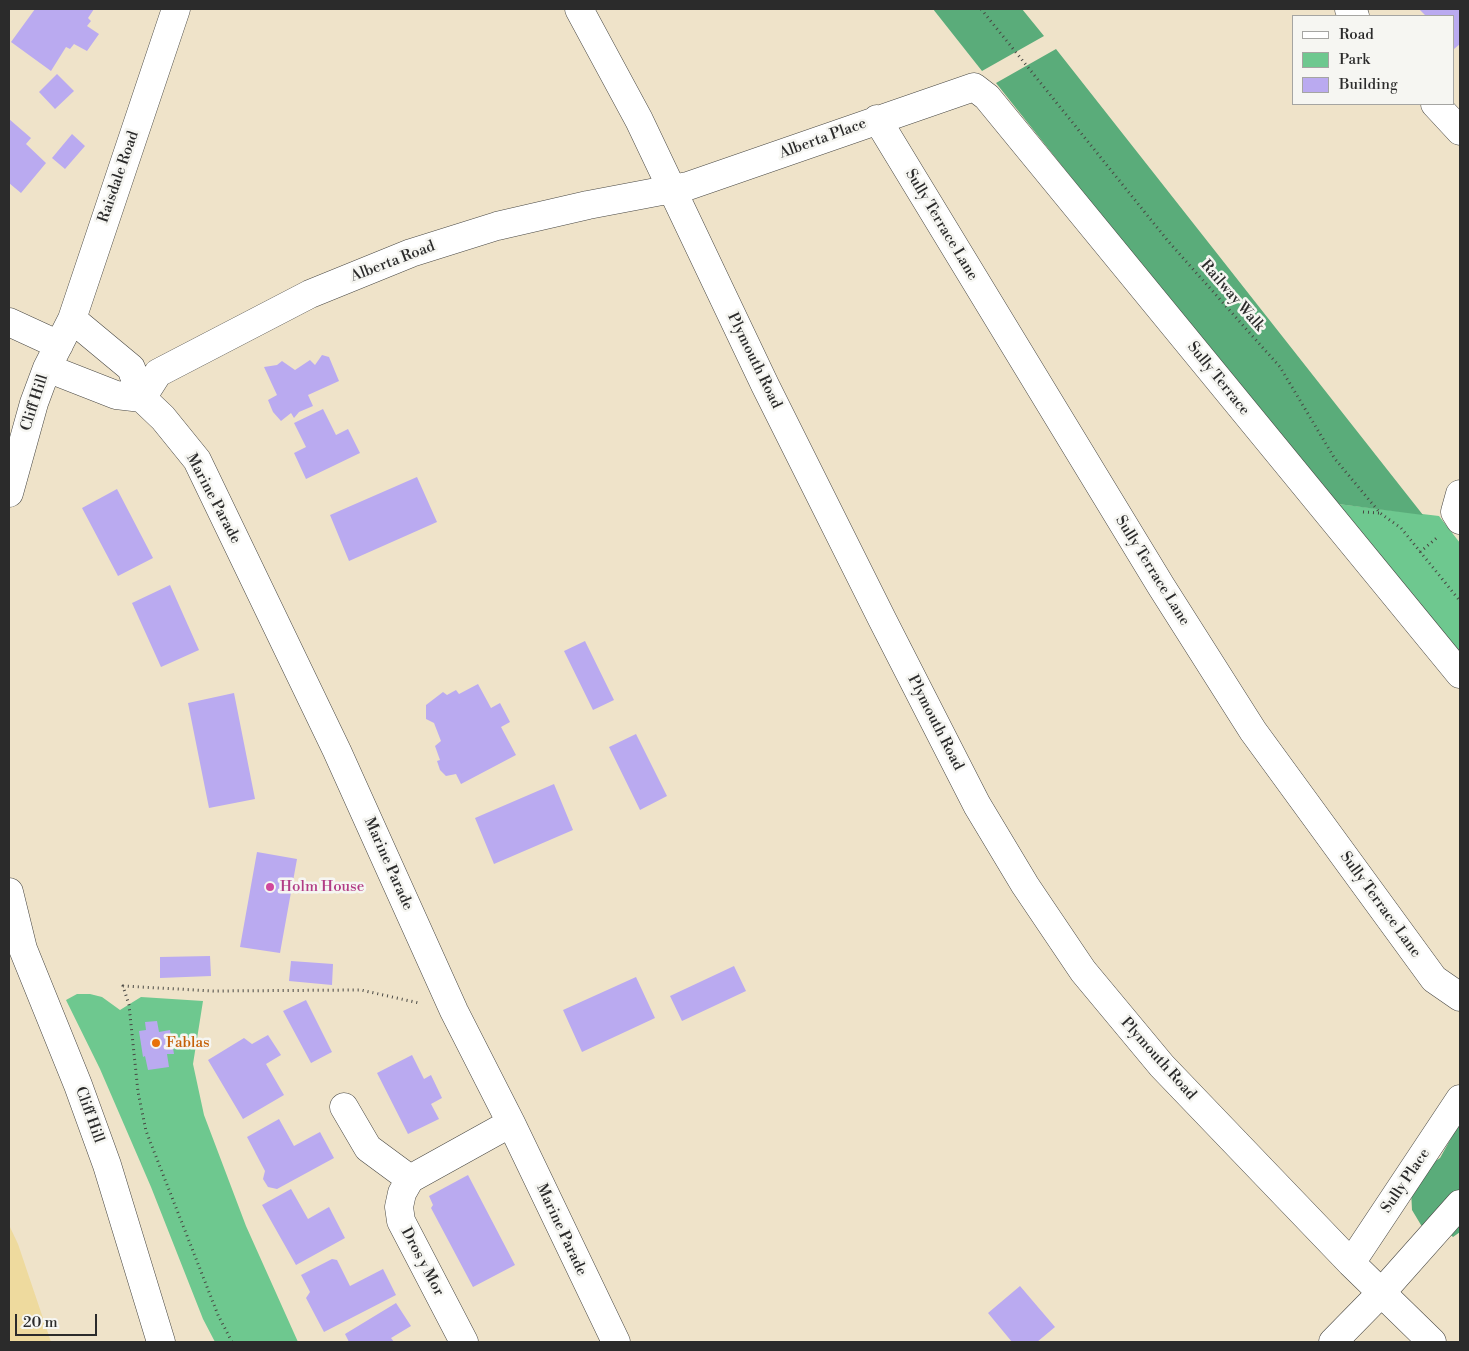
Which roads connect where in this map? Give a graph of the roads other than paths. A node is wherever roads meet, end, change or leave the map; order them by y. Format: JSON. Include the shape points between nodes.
{"nodes":[{"id":1,"x":176,"y":9,"type":"edge"},
{"id":2,"x":580,"y":9,"type":"edge"},
{"id":3,"x":974,"y":88,"type":"joint"},
{"id":4,"x":1436,"y":105,"type":"edge"},
{"id":5,"x":877,"y":119,"type":"junction"},
{"id":6,"x":1460,"y":131,"type":"edge"},
{"id":7,"x":672,"y":190,"type":"junction"},
{"id":8,"x":72,"y":320,"type":"junction"},
{"id":9,"x":9,"y":322,"type":"edge"},
{"id":10,"x":53,"y":356,"type":"junction"},
{"id":11,"x":142,"y":398,"type":"junction"},
{"id":12,"x":9,"y":493,"type":"edge"},
{"id":13,"x":1460,"y":494,"type":"edge"},
{"id":14,"x":1460,"y":520,"type":"edge"},
{"id":15,"x":1460,"y":674,"type":"edge"},
{"id":16,"x":9,"y":892,"type":"edge"},
{"id":17,"x":1460,"y":997,"type":"edge"},
{"id":18,"x":1460,"y":1099,"type":"edge"},
{"id":19,"x":344,"y":1107,"type":"dead end"},
{"id":20,"x":511,"y":1123,"type":"junction"},
{"id":21,"x":410,"y":1179,"type":"junction"},
{"id":22,"x":1460,"y":1204,"type":"edge"},
{"id":23,"x":1351,"y":1263,"type":"junction"},
{"id":24,"x":1381,"y":1293,"type":"junction"},
{"id":25,"x":161,"y":1342,"type":"edge"},
{"id":26,"x":464,"y":1342,"type":"edge"},
{"id":27,"x":616,"y":1342,"type":"edge"},
{"id":28,"x":1333,"y":1342,"type":"edge"},
{"id":29,"x":1432,"y":1342,"type":"edge"}],
"edges":[{"from":1,"to":8,"type":"street","name":"Raisdale Road"},
{"from":2,"to":7,"type":"street","name":"Plymouth Road"},
{"from":3,"to":5,"type":"street","name":"Alberta Place"},
{"from":3,"to":15,"type":"street","name":"Sully Terrace","via":[[987,97]]},
{"from":4,"to":6,"type":"street"},
{"from":5,"to":7,"type":"street","name":"Alberta Place"},
{"from":5,"to":17,"type":"street","name":"Sully Terrace Lane","via":[[1253,731],[1434,979]]},
{"from":7,"to":11,"type":"street","name":"Alberta Road","via":[[497,226],[411,254],[310,294],[158,373]]},
{"from":7,"to":23,"type":"street","name":"Plymouth Road","via":[[765,385],[977,805],[1024,885],[1083,971],[1162,1066]]},
{"from":8,"to":10,"type":"street","name":"Raisdale Road"},
{"from":8,"to":11,"type":"street","name":"Marine Parade","via":[[131,368]]},
{"from":9,"to":10,"type":"street"},
{"from":10,"to":11,"type":"street","via":[[116,394]]},
{"from":10,"to":12,"type":"street","name":"Cliff Hill","via":[[34,403]]},
{"from":11,"to":20,"type":"street","name":"Marine Parade","via":[[197,460],[337,751],[454,1011]]},
{"from":13,"to":14,"type":"street","via":[[1455,512]]},
{"from":16,"to":25,"type":"street","name":"Cliff Hill","via":[[23,949],[107,1165]]},
{"from":18,"to":23,"type":"street","name":"Sully Place"},
{"from":19,"to":21,"type":"street","via":[[368,1148]]},
{"from":20,"to":21,"type":"street"},
{"from":20,"to":27,"type":"street","name":"Marine Parade"},
{"from":21,"to":26,"type":"street","name":"Dros y Mor","via":[[399,1207],[401,1221]]},
{"from":22,"to":24,"type":"street"},
{"from":23,"to":24,"type":"street","name":"Plymouth Road"},
{"from":24,"to":28,"type":"street"},
{"from":24,"to":29,"type":"street","name":"Plymouth Road"}]}
